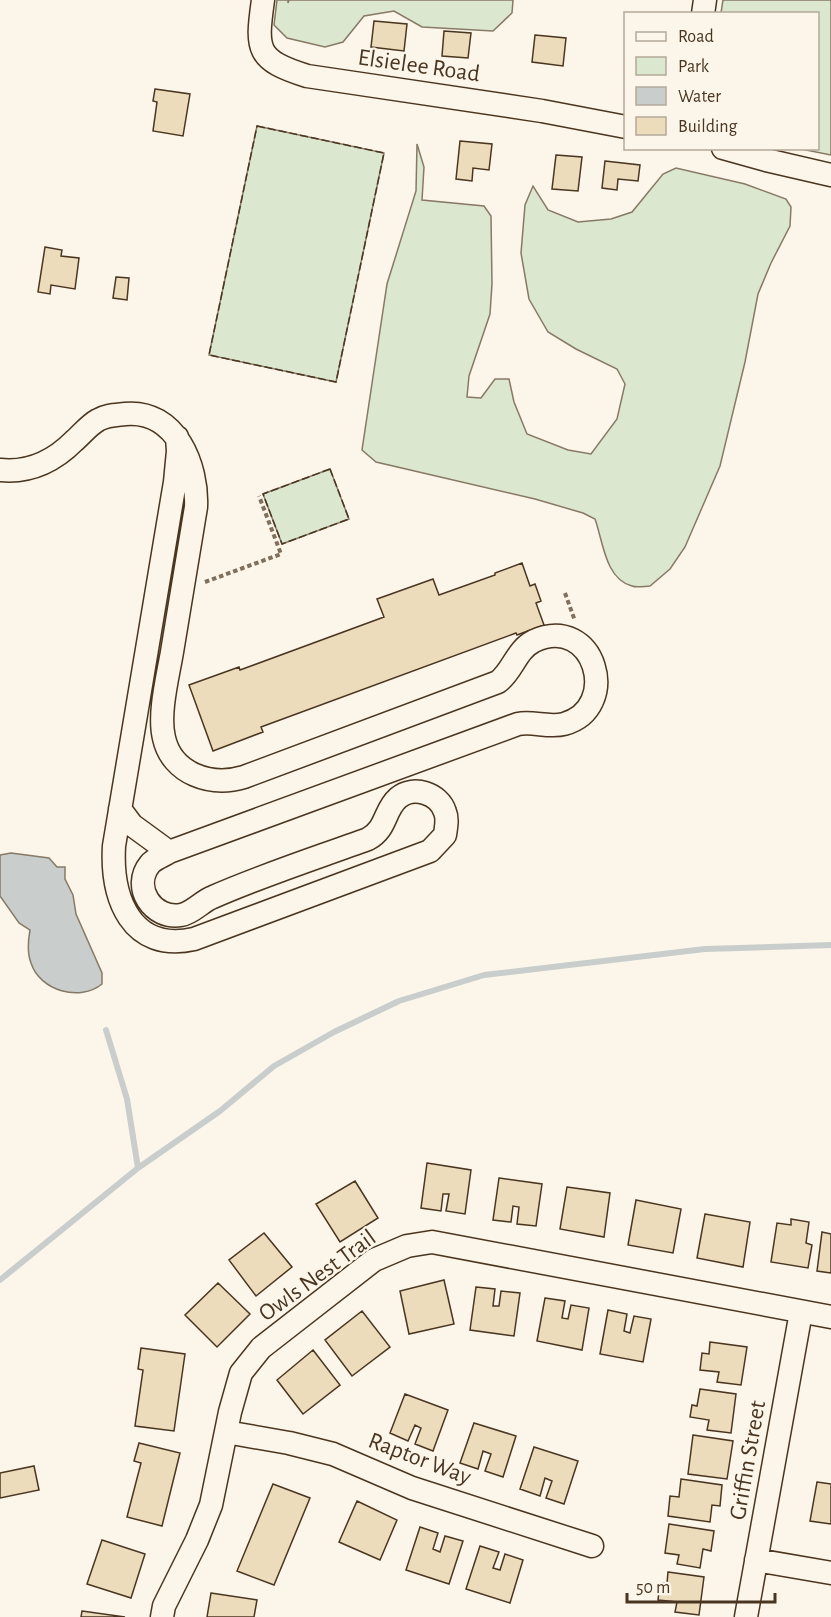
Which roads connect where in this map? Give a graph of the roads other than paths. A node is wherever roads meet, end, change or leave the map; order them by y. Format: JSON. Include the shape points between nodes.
{"nodes":[{"id":1,"x":263,"y":0,"type":"edge"},
{"id":2,"x":624,"y":126,"type":"edge"},
{"id":3,"x":730,"y":150,"type":"edge"},
{"id":4,"x":831,"y":175,"type":"edge"},
{"id":5,"x":177,"y":437,"type":"junction"},
{"id":6,"x":0,"y":470,"type":"edge"},
{"id":7,"x":120,"y":809,"type":"junction"},
{"id":8,"x":169,"y":852,"type":"junction"},
{"id":9,"x":801,"y":1312,"type":"junction"},
{"id":10,"x":831,"y":1317,"type":"edge"},
{"id":11,"x":226,"y":1432,"type":"junction"},
{"id":12,"x":592,"y":1546,"type":"dead end"},
{"id":13,"x":756,"y":1560,"type":"junction"},
{"id":14,"x":831,"y":1574,"type":"edge"},
{"id":15,"x":162,"y":1617,"type":"edge"},
{"id":16,"x":746,"y":1617,"type":"edge"}],
"edges":[{"from":1,"to":2,"type":"street","name":"Elsielee Road","via":[[258,35],[267,57],[281,68]]},
{"from":3,"to":4,"type":"street"},
{"from":5,"to":6,"type":"street","via":[[154,419],[130,413],[112,415],[90,425],[59,456],[43,464]]},
{"from":5,"to":7,"type":"street","via":[[175,482]]},
{"from":5,"to":8,"type":"street","via":[[193,470],[197,490],[162,719],[167,750],[187,770],[219,782],[255,773],[498,682],[523,648],[543,638],[567,638],[587,651],[594,662],[596,686],[585,711],[563,724],[518,724]]},
{"from":7,"to":8,"type":"street","via":[[132,825]]},
{"from":7,"to":8,"type":"street","via":[[113,875],[121,903],[128,917],[142,930],[171,942],[194,939],[430,851],[445,835],[446,813],[434,797],[415,792],[404,795],[396,799],[380,830],[368,839],[210,897],[182,915],[161,912],[144,894],[144,872],[151,862]]},
{"from":9,"to":10,"type":"street","name":"Owls Nest Trail"},
{"from":9,"to":11,"type":"street","name":"Owls Nest Trail","via":[[432,1242],[407,1246],[374,1260],[261,1348],[241,1373]]},
{"from":9,"to":13,"type":"street","name":"Griffin Street"},
{"from":11,"to":12,"type":"street","name":"Raptor Way","via":[[333,1454],[412,1488]]},
{"from":11,"to":15,"type":"street","name":"Owls Nest Trail","via":[[211,1505]]},
{"from":13,"to":14,"type":"street"},
{"from":13,"to":16,"type":"street","name":"Griffin Street"}]}
